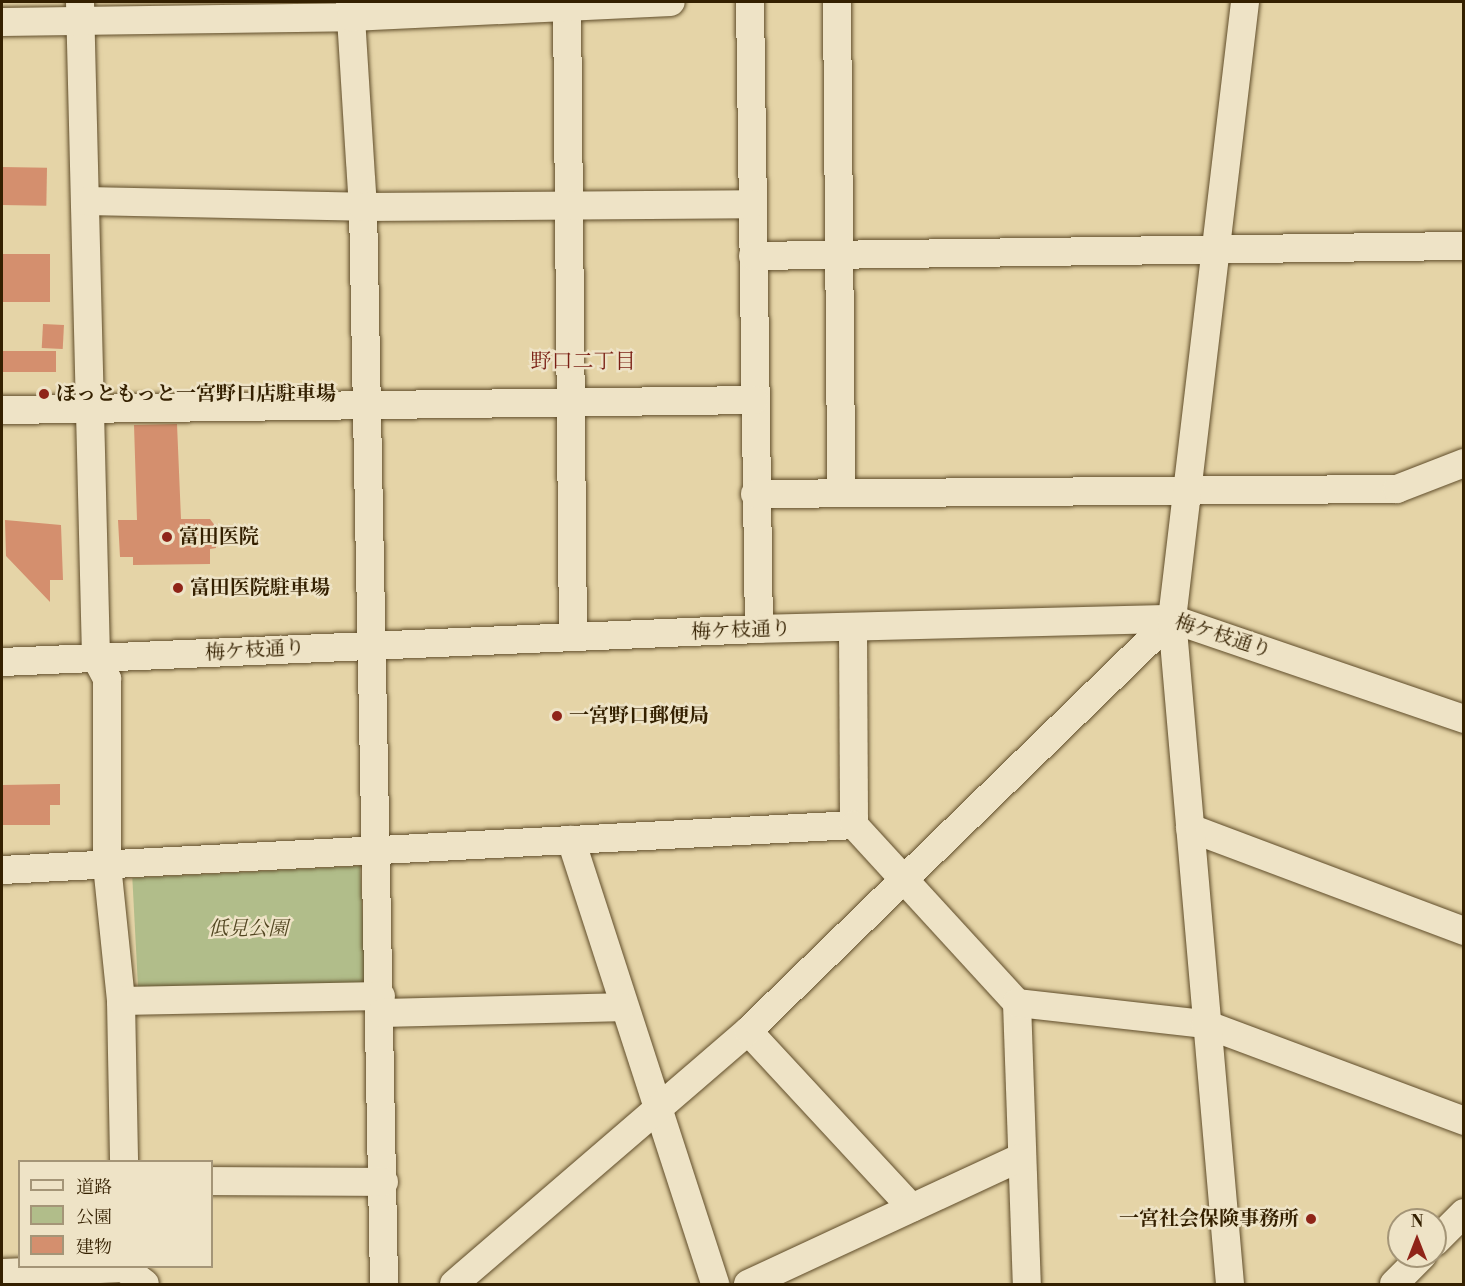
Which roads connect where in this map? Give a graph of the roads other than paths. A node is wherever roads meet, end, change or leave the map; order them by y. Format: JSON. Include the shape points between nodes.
{"nodes":[{"id":1,"x":671,"y":2,"type":"edge"},
{"id":2,"x":750,"y":2,"type":"edge"},
{"id":3,"x":837,"y":2,"type":"edge"},
{"id":4,"x":1245,"y":2,"type":"edge"},
{"id":5,"x":567,"y":3,"type":"edge"},
{"id":6,"x":351,"y":9,"type":"edge"},
{"id":7,"x":80,"y":11,"type":"edge"},
{"id":8,"x":2,"y":22,"type":"edge"},
{"id":9,"x":86,"y":201,"type":"junction"},
{"id":10,"x":751,"y":204,"type":"junction"},
{"id":11,"x":569,"y":206,"type":"junction"},
{"id":12,"x":363,"y":207,"type":"junction"},
{"id":13,"x":1464,"y":246,"type":"edge"},
{"id":14,"x":1214,"y":248,"type":"junction"},
{"id":15,"x":753,"y":255,"type":"junction"},
{"id":16,"x":839,"y":255,"type":"junction"},
{"id":17,"x":754,"y":400,"type":"junction"},
{"id":18,"x":570,"y":404,"type":"junction"},
{"id":19,"x":366,"y":405,"type":"junction"},
{"id":20,"x":2,"y":410,"type":"edge"},
{"id":21,"x":87,"y":410,"type":"junction"},
{"id":22,"x":1464,"y":463,"type":"edge"},
{"id":23,"x":1186,"y":491,"type":"junction"},
{"id":24,"x":841,"y":493,"type":"junction"},
{"id":25,"x":755,"y":494,"type":"junction"},
{"id":26,"x":1172,"y":619,"type":"junction"},
{"id":27,"x":853,"y":628,"type":"junction"},
{"id":28,"x":759,"y":630,"type":"junction"},
{"id":29,"x":573,"y":637,"type":"junction"},
{"id":30,"x":369,"y":646,"type":"junction"},
{"id":31,"x":96,"y":658,"type":"junction"},
{"id":32,"x":2,"y":662,"type":"edge"},
{"id":33,"x":1464,"y":719,"type":"edge"},
{"id":34,"x":854,"y":825,"type":"junction"},
{"id":35,"x":1190,"y":828,"type":"junction"},
{"id":36,"x":571,"y":840,"type":"junction"},
{"id":37,"x":376,"y":850,"type":"junction"},
{"id":38,"x":107,"y":865,"type":"junction"},
{"id":39,"x":2,"y":870,"type":"edge"},
{"id":40,"x":904,"y":879,"type":"junction"},
{"id":41,"x":1464,"y":931,"type":"edge"},
{"id":42,"x":121,"y":1001,"type":"junction"},
{"id":43,"x":1017,"y":1003,"type":"junction"},
{"id":44,"x":381,"y":1005,"type":"junction"},
{"id":45,"x":622,"y":1007,"type":"junction"},
{"id":46,"x":1205,"y":1024,"type":"junction"},
{"id":47,"x":748,"y":1031,"type":"junction"},
{"id":48,"x":659,"y":1111,"type":"junction"},
{"id":49,"x":1464,"y":1121,"type":"edge"},
{"id":50,"x":1019,"y":1158,"type":"junction"},
{"id":51,"x":124,"y":1160,"type":"edge"},
{"id":52,"x":213,"y":1181,"type":"edge"},
{"id":53,"x":384,"y":1182,"type":"junction"},
{"id":54,"x":912,"y":1208,"type":"junction"},
{"id":55,"x":1464,"y":1212,"type":"edge"},
{"id":56,"x":1447,"y":1230,"type":"edge"},
{"id":57,"x":1410,"y":1268,"type":"edge"},
{"id":58,"x":2,"y":1273,"type":"edge"},
{"id":59,"x":131,"y":1273,"type":"edge"},
{"id":60,"x":384,"y":1284,"type":"edge"},
{"id":61,"x":454,"y":1284,"type":"edge"},
{"id":62,"x":715,"y":1284,"type":"edge"},
{"id":63,"x":748,"y":1284,"type":"edge"},
{"id":64,"x":1027,"y":1284,"type":"edge"},
{"id":65,"x":1230,"y":1284,"type":"edge"},
{"id":66,"x":1394,"y":1284,"type":"edge"}],
"edges":[{"from":1,"to":5,"type":"street"},
{"from":2,"to":10,"type":"street"},
{"from":3,"to":16,"type":"street"},
{"from":4,"to":14,"type":"street"},
{"from":5,"to":6,"type":"street"},
{"from":5,"to":11,"type":"street"},
{"from":6,"to":7,"type":"street"},
{"from":6,"to":12,"type":"street"},
{"from":7,"to":8,"type":"street"},
{"from":7,"to":9,"type":"street"},
{"from":9,"to":12,"type":"street"},
{"from":9,"to":21,"type":"street"},
{"from":10,"to":11,"type":"street"},
{"from":10,"to":15,"type":"street"},
{"from":11,"to":12,"type":"street"},
{"from":11,"to":18,"type":"street"},
{"from":12,"to":19,"type":"street"},
{"from":13,"to":14,"type":"street"},
{"from":14,"to":16,"type":"street"},
{"from":14,"to":23,"type":"street"},
{"from":15,"to":16,"type":"street"},
{"from":15,"to":17,"type":"street"},
{"from":16,"to":24,"type":"street"},
{"from":17,"to":18,"type":"street"},
{"from":17,"to":25,"type":"street"},
{"from":18,"to":19,"type":"street"},
{"from":18,"to":29,"type":"street"},
{"from":19,"to":21,"type":"street"},
{"from":19,"to":30,"type":"street"},
{"from":20,"to":21,"type":"street"},
{"from":21,"to":31,"type":"street"},
{"from":22,"to":23,"type":"street","via":[[1397,489]]},
{"from":23,"to":24,"type":"street"},
{"from":23,"to":26,"type":"street"},
{"from":24,"to":25,"type":"street"},
{"from":25,"to":28,"type":"street"},
{"from":26,"to":27,"type":"street","name":"梅ケ枝通り"},
{"from":26,"to":33,"type":"street","name":"梅ケ枝通り"},
{"from":26,"to":35,"type":"street"},
{"from":26,"to":40,"type":"street"},
{"from":27,"to":28,"type":"street","name":"梅ケ枝通り"},
{"from":27,"to":34,"type":"street"},
{"from":28,"to":29,"type":"street","name":"梅ケ枝通り"},
{"from":29,"to":30,"type":"street","name":"梅ケ枝通り"},
{"from":30,"to":31,"type":"street","name":"梅ケ枝通り"},
{"from":30,"to":37,"type":"street"},
{"from":31,"to":32,"type":"street","name":"梅ケ枝通り"},
{"from":31,"to":38,"type":"street","via":[[107,679]]},
{"from":34,"to":36,"type":"street"},
{"from":34,"to":40,"type":"street"},
{"from":35,"to":41,"type":"street"},
{"from":35,"to":46,"type":"street"},
{"from":36,"to":37,"type":"street"},
{"from":36,"to":45,"type":"street"},
{"from":37,"to":38,"type":"street"},
{"from":37,"to":44,"type":"street"},
{"from":38,"to":39,"type":"street"},
{"from":38,"to":42,"type":"street"},
{"from":40,"to":43,"type":"street"},
{"from":40,"to":47,"type":"street"},
{"from":42,"to":44,"type":"street"},
{"from":42,"to":51,"type":"street"},
{"from":43,"to":46,"type":"street"},
{"from":43,"to":50,"type":"street"},
{"from":44,"to":45,"type":"street"},
{"from":44,"to":53,"type":"street"},
{"from":45,"to":48,"type":"street"},
{"from":46,"to":49,"type":"street"},
{"from":46,"to":65,"type":"street"},
{"from":47,"to":48,"type":"street"},
{"from":47,"to":54,"type":"street"},
{"from":48,"to":61,"type":"street"},
{"from":48,"to":62,"type":"street"},
{"from":50,"to":54,"type":"street"},
{"from":50,"to":64,"type":"street"},
{"from":52,"to":53,"type":"street"},
{"from":53,"to":60,"type":"street"},
{"from":54,"to":63,"type":"street"},
{"from":55,"to":56,"type":"street"},
{"from":57,"to":66,"type":"street"},
{"from":58,"to":59,"type":"street"}]}
